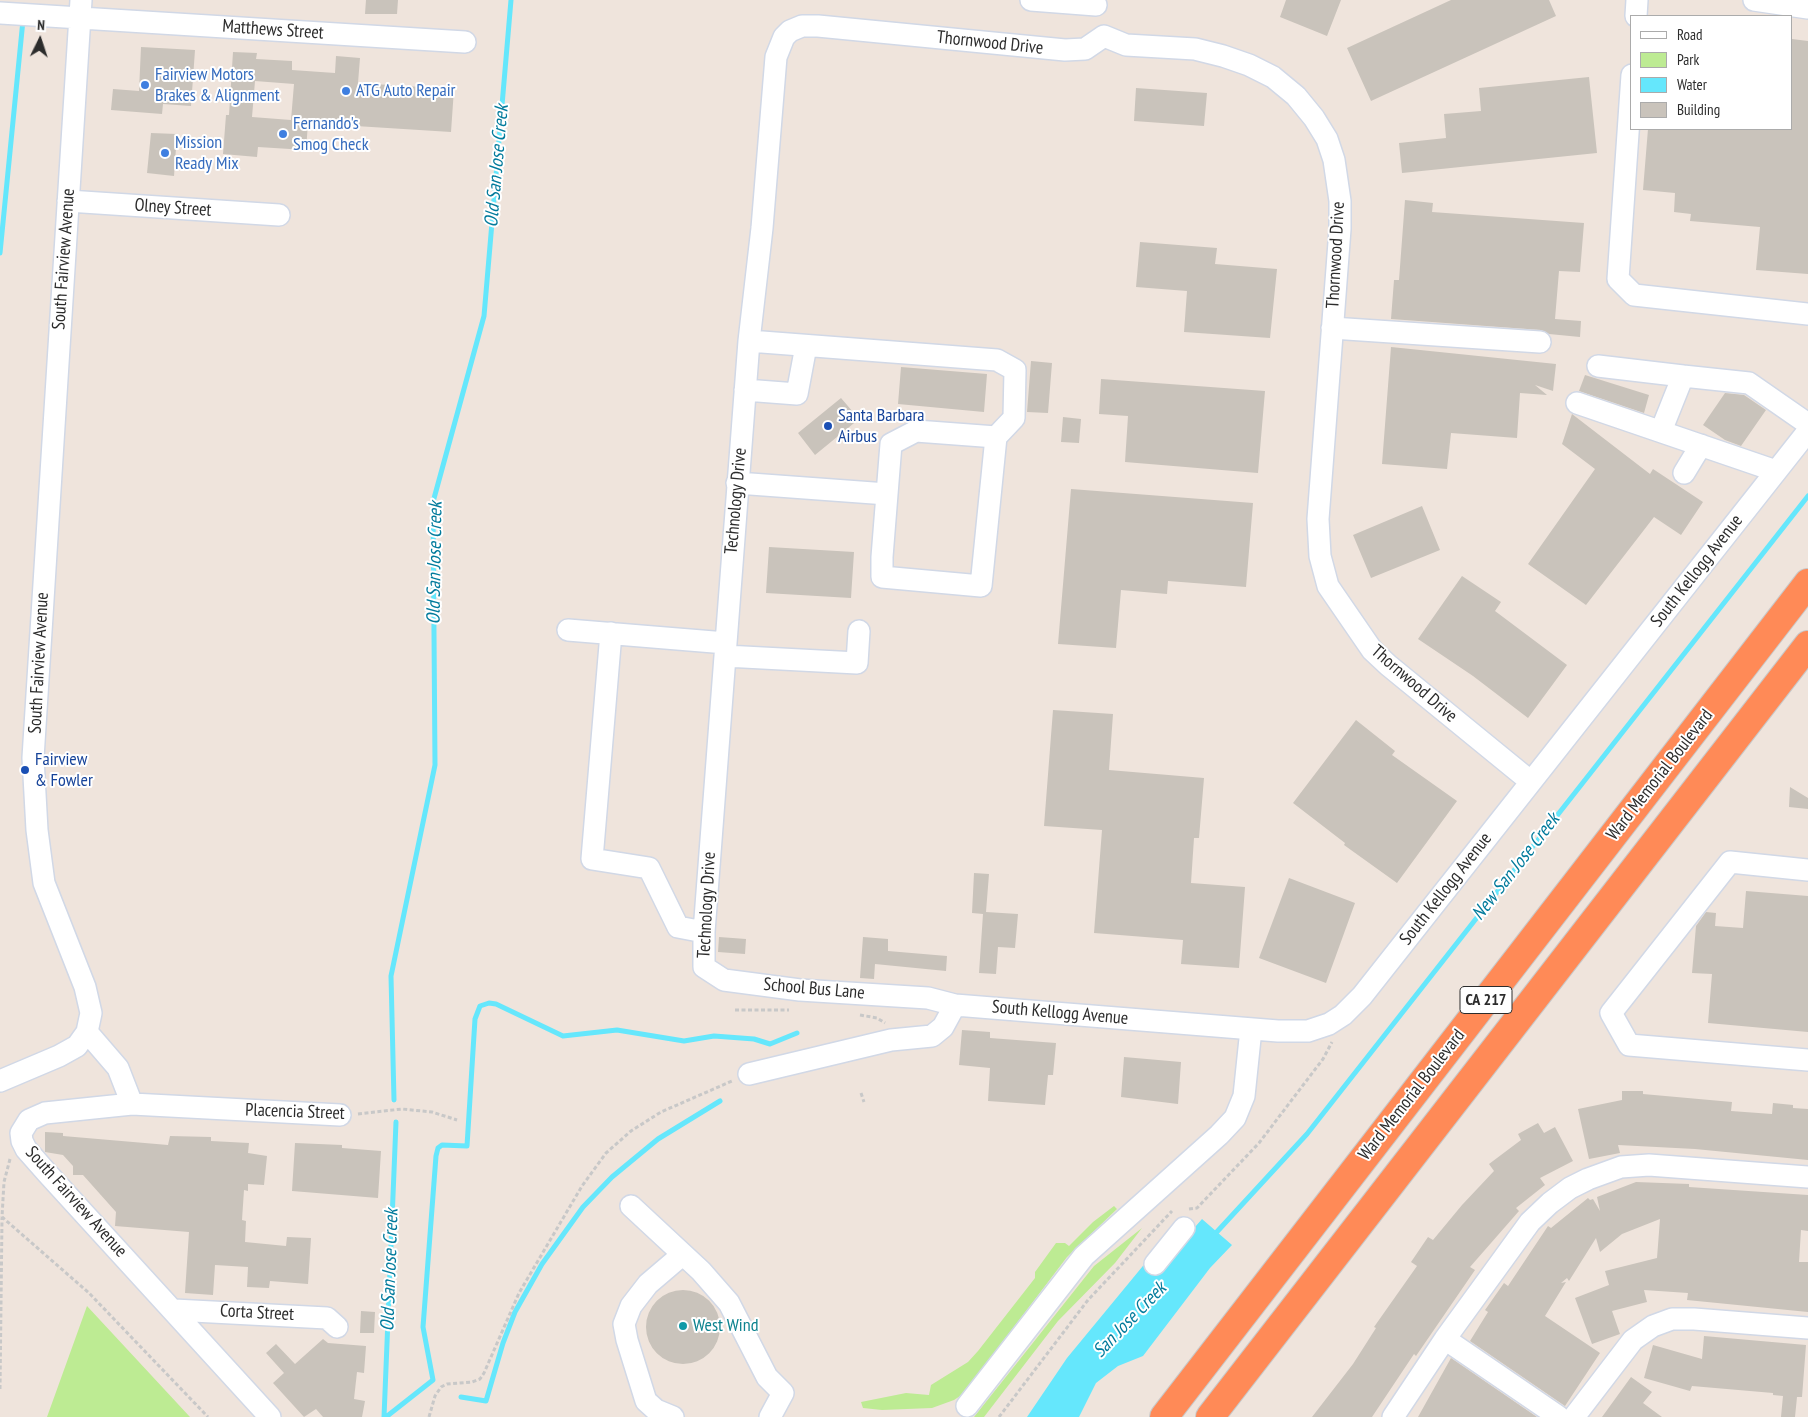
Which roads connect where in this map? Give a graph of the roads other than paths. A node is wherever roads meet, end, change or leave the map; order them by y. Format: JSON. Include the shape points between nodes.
{"nodes":[{"id":1,"x":1031,"y":0,"type":"edge"},
{"id":2,"x":1637,"y":0,"type":"edge"},
{"id":3,"x":1754,"y":0,"type":"edge"},
{"id":4,"x":1096,"y":3,"type":"edge"},
{"id":5,"x":1808,"y":8,"type":"edge"},
{"id":6,"x":81,"y":9,"type":"edge"},
{"id":7,"x":0,"y":12,"type":"edge"},
{"id":8,"x":1636,"y":15,"type":"edge"},
{"id":9,"x":1104,"y":36,"type":"junction"},
{"id":10,"x":784,"y":37,"type":"joint"},
{"id":11,"x":465,"y":42,"type":"dead end"},
{"id":12,"x":1630,"y":104,"type":"edge"},
{"id":13,"x":68,"y":201,"type":"junction"},
{"id":14,"x":279,"y":215,"type":"dead end"},
{"id":15,"x":1808,"y":314,"type":"edge"},
{"id":16,"x":1332,"y":328,"type":"junction"},
{"id":17,"x":749,"y":340,"type":"junction"},
{"id":18,"x":1540,"y":342,"type":"dead end"},
{"id":19,"x":806,"y":346,"type":"junction"},
{"id":20,"x":1598,"y":366,"type":"dead end"},
{"id":21,"x":1683,"y":376,"type":"junction"},
{"id":22,"x":745,"y":390,"type":"junction"},
{"id":23,"x":1576,"y":403,"type":"dead end"},
{"id":24,"x":1808,"y":424,"type":"edge"},
{"id":25,"x":1661,"y":431,"type":"junction"},
{"id":26,"x":1808,"y":431,"type":"edge"},
{"id":27,"x":996,"y":437,"type":"junction"},
{"id":28,"x":1701,"y":445,"type":"junction"},
{"id":29,"x":1776,"y":471,"type":"junction"},
{"id":30,"x":1684,"y":473,"type":"dead end"},
{"id":31,"x":738,"y":483,"type":"junction"},
{"id":32,"x":887,"y":494,"type":"junction"},
{"id":33,"x":1808,"y":583,"type":"edge"},
{"id":34,"x":568,"y":630,"type":"dead end"},
{"id":35,"x":859,"y":631,"type":"dead end"},
{"id":36,"x":611,"y":633,"type":"junction"},
{"id":37,"x":1808,"y":645,"type":"edge"},
{"id":38,"x":725,"y":649,"type":"junction"},
{"id":39,"x":1530,"y":781,"type":"junction"},
{"id":40,"x":1808,"y":870,"type":"edge"},
{"id":41,"x":704,"y":932,"type":"junction"},
{"id":42,"x":704,"y":967,"type":"joint"},
{"id":43,"x":928,"y":998,"type":"joint"},
{"id":44,"x":955,"y":1005,"type":"junction"},
{"id":45,"x":1251,"y":1029,"type":"junction"},
{"id":46,"x":87,"y":1032,"type":"junction"},
{"id":47,"x":1808,"y":1060,"type":"edge"},
{"id":48,"x":749,"y":1074,"type":"road end"},
{"id":49,"x":0,"y":1082,"type":"edge"},
{"id":50,"x":132,"y":1104,"type":"junction"},
{"id":51,"x":340,"y":1115,"type":"road end"},
{"id":52,"x":1808,"y":1177,"type":"edge"},
{"id":53,"x":631,"y":1206,"type":"dead end"},
{"id":54,"x":1178,"y":1219,"type":"road end"},
{"id":55,"x":682,"y":1255,"type":"junction"},
{"id":56,"x":1155,"y":1264,"type":"dead end"},
{"id":57,"x":174,"y":1310,"type":"junction"},
{"id":58,"x":337,"y":1327,"type":"dead end"},
{"id":59,"x":1808,"y":1328,"type":"edge"},
{"id":60,"x":1445,"y":1339,"type":"junction"},
{"id":61,"x":967,"y":1406,"type":"dead end"},
{"id":62,"x":270,"y":1417,"type":"edge"},
{"id":63,"x":674,"y":1417,"type":"edge"},
{"id":64,"x":770,"y":1417,"type":"edge"},
{"id":65,"x":1164,"y":1417,"type":"edge"},
{"id":66,"x":1210,"y":1417,"type":"edge"},
{"id":67,"x":1393,"y":1417,"type":"edge"},
{"id":68,"x":1558,"y":1417,"type":"edge"},
{"id":69,"x":1574,"y":1417,"type":"edge"}],
"edges":[{"from":1,"to":4,"type":"street"},
{"from":2,"to":8,"type":"street"},
{"from":3,"to":5,"type":"street"},
{"from":4,"to":9,"type":"street","via":[[1095,17]]},
{"from":6,"to":7,"type":"street","name":"Matthews Street","via":[[50,16]]},
{"from":6,"to":11,"type":"street","name":"Matthews Street"},
{"from":6,"to":13,"type":"street","name":"South Fairview Avenue"},
{"from":9,"to":10,"type":"street","name":"Thornwood Drive","via":[[1085,49],[1065,50],[818,26],[802,26]]},
{"from":9,"to":16,"type":"street","name":"Thornwood Drive","via":[[1126,45],[1195,49],[1249,65],[1273,77],[1296,96],[1314,118],[1327,139],[1334,160],[1340,201]]},
{"from":10,"to":17,"type":"street","name":"Technology Drive","via":[[776,57]]},
{"from":12,"to":15,"type":"street","via":[[1618,279],[1634,295]]},
{"from":13,"to":14,"type":"street","name":"Olney Street"},
{"from":13,"to":46,"type":"street","name":"South Fairview Avenue","via":[[33,758],[36,830],[44,883],[88,996],[91,1013]]},
{"from":16,"to":18,"type":"street"},
{"from":16,"to":39,"type":"street","name":"Thornwood Drive","via":[[1318,519],[1320,556],[1328,586],[1372,650],[1388,666]]},
{"from":17,"to":19,"type":"street"},
{"from":17,"to":22,"type":"street","name":"Technology Drive"},
{"from":19,"to":22,"type":"street","via":[[797,394]]},
{"from":19,"to":27,"type":"street","via":[[997,360],[1015,370],[1014,418]]},
{"from":20,"to":21,"type":"street"},
{"from":21,"to":24,"type":"street","via":[[1749,383]]},
{"from":21,"to":25,"type":"street"},
{"from":22,"to":31,"type":"street","name":"Technology Drive"},
{"from":23,"to":25,"type":"street"},
{"from":25,"to":28,"type":"street"},
{"from":26,"to":29,"type":"street","name":"South Kellogg Avenue"},
{"from":27,"to":32,"type":"street","via":[[916,431],[891,444]]},
{"from":27,"to":32,"type":"street","via":[[981,586],[882,577]]},
{"from":28,"to":29,"type":"street"},
{"from":28,"to":30,"type":"street"},
{"from":29,"to":39,"type":"street","name":"South Kellogg Avenue"},
{"from":31,"to":32,"type":"street"},
{"from":31,"to":38,"type":"street","name":"Technology Drive"},
{"from":33,"to":65,"type":"highway","name":"Ward Memorial Boulevard","number":"CA 217"},
{"from":34,"to":36,"type":"street"},
{"from":35,"to":38,"type":"street","via":[[857,663]]},
{"from":36,"to":38,"type":"street"},
{"from":36,"to":41,"type":"street","via":[[592,859],[649,868],[678,928]]},
{"from":37,"to":66,"type":"highway","number":"CA 217"},
{"from":38,"to":41,"type":"street","name":"Technology Drive"},
{"from":39,"to":45,"type":"street","name":"South Kellogg Avenue","via":[[1344,1015],[1308,1031]]},
{"from":40,"to":47,"type":"street","via":[[1730,862],[1611,1013],[1629,1045]]},
{"from":41,"to":42,"type":"street","name":"Technology Drive"},
{"from":42,"to":43,"type":"street","name":"School Bus Lane","via":[[724,980],[800,990]]},
{"from":43,"to":44,"type":"street","name":"South Kellogg Avenue"},
{"from":44,"to":45,"type":"street","name":"South Kellogg Avenue"},
{"from":44,"to":48,"type":"street","via":[[943,1027],[932,1036],[891,1040]]},
{"from":45,"to":61,"type":"street","via":[[1244,1096],[1235,1118],[1084,1256]]},
{"from":46,"to":49,"type":"street","via":[[70,1051]]},
{"from":46,"to":50,"type":"street","via":[[118,1068]]},
{"from":50,"to":51,"type":"street","name":"Placencia Street"},
{"from":50,"to":57,"type":"street","name":"South Fairview Avenue","via":[[38,1115],[28,1120],[23,1128],[23,1144]]},
{"from":52,"to":60,"type":"street","via":[[1649,1164],[1621,1167],[1588,1179],[1550,1203],[1530,1222]]},
{"from":53,"to":55,"type":"street"},
{"from":54,"to":56,"type":"street"},
{"from":55,"to":63,"type":"street","via":[[648,1284],[631,1306],[624,1324],[646,1401],[656,1410]]},
{"from":55,"to":64,"type":"street","via":[[729,1303],[767,1377],[783,1393]]},
{"from":57,"to":58,"type":"street","name":"Corta Street","via":[[327,1318]]},
{"from":57,"to":62,"type":"street","name":"South Fairview Avenue"},
{"from":59,"to":69,"type":"street","via":[[1694,1319],[1672,1319],[1653,1326],[1633,1340]]},
{"from":60,"to":67,"type":"street"},
{"from":60,"to":68,"type":"street"}]}
